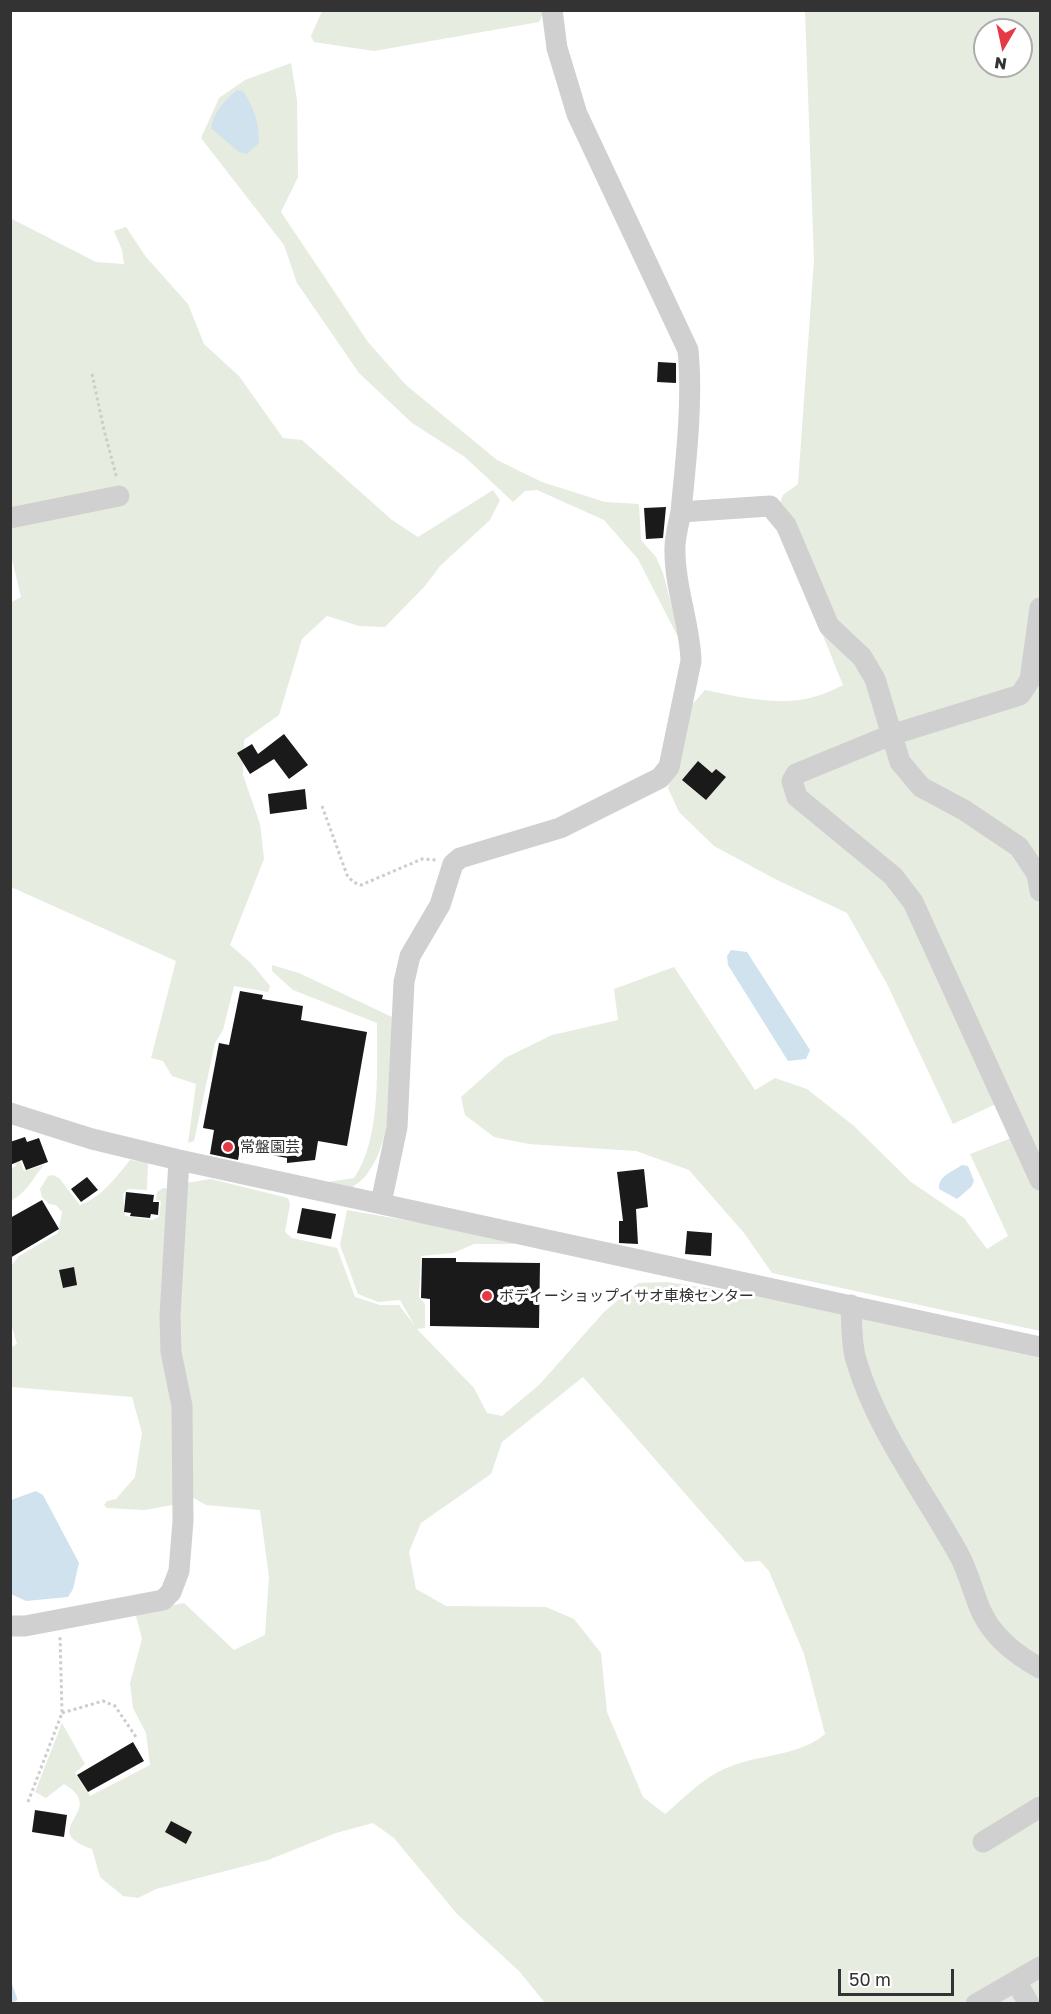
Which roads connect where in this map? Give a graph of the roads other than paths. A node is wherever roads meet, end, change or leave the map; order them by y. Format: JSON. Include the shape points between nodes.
{"nodes":[{"id":1,"x":552,"y":10,"type":"edge"},
{"id":2,"x":119,"y":496,"type":"road end"},
{"id":3,"x":681,"y":512,"type":"junction"},
{"id":4,"x":10,"y":518,"type":"edge"},
{"id":5,"x":1041,"y":608,"type":"edge"},
{"id":6,"x":891,"y":735,"type":"junction"},
{"id":7,"x":1039,"y":879,"type":"edge"},
{"id":8,"x":10,"y":1113,"type":"edge"},
{"id":9,"x":178,"y":1160,"type":"junction"},
{"id":10,"x":1041,"y":1180,"type":"edge"},
{"id":11,"x":381,"y":1203,"type":"junction"},
{"id":12,"x":851,"y":1305,"type":"junction"},
{"id":13,"x":1041,"y":1347,"type":"edge"},
{"id":14,"x":10,"y":1626,"type":"edge"},
{"id":15,"x":1041,"y":1668,"type":"edge"},
{"id":16,"x":1041,"y":1807,"type":"edge"},
{"id":17,"x":983,"y":1842,"type":"dead end"},
{"id":18,"x":1041,"y":1967,"type":"edge"},
{"id":19,"x":1017,"y":1981,"type":"junction"},
{"id":20,"x":976,"y":2004,"type":"edge"},
{"id":21,"x":1029,"y":2004,"type":"edge"}],
"edges":[{"from":1,"to":3,"type":"street","via":[[557,48],[577,114],[688,350],[690,374]]},
{"from":2,"to":4,"type":"street"},
{"from":3,"to":6,"type":"street","via":[[770,506],[777,513],[786,525],[829,626],[862,657],[875,679]]},
{"from":3,"to":11,"type":"street","via":[[675,569],[691,661],[669,767],[660,778],[560,828],[460,858],[451,867],[441,905],[410,957],[404,982],[397,1127]]},
{"from":5,"to":6,"type":"street","via":[[1030,680],[1020,695]]},
{"from":6,"to":7,"type":"street","via":[[900,762],[921,787],[1019,847]]},
{"from":6,"to":10,"type":"street","via":[[796,774],[792,781],[797,797],[893,876],[913,902]]},
{"from":8,"to":9,"type":"street"},
{"from":9,"to":11,"type":"street"},
{"from":9,"to":14,"type":"street","via":[[170,1316],[184,1448],[179,1570],[171,1592],[163,1600]]},
{"from":11,"to":12,"type":"street"},
{"from":12,"to":13,"type":"street"},
{"from":12,"to":15,"type":"street","via":[[855,1358],[873,1407],[960,1555],[982,1614],[997,1637],[1021,1658]]},
{"from":16,"to":17,"type":"street"},
{"from":18,"to":19,"type":"street"},
{"from":19,"to":20,"type":"street"},
{"from":19,"to":21,"type":"street"}]}
